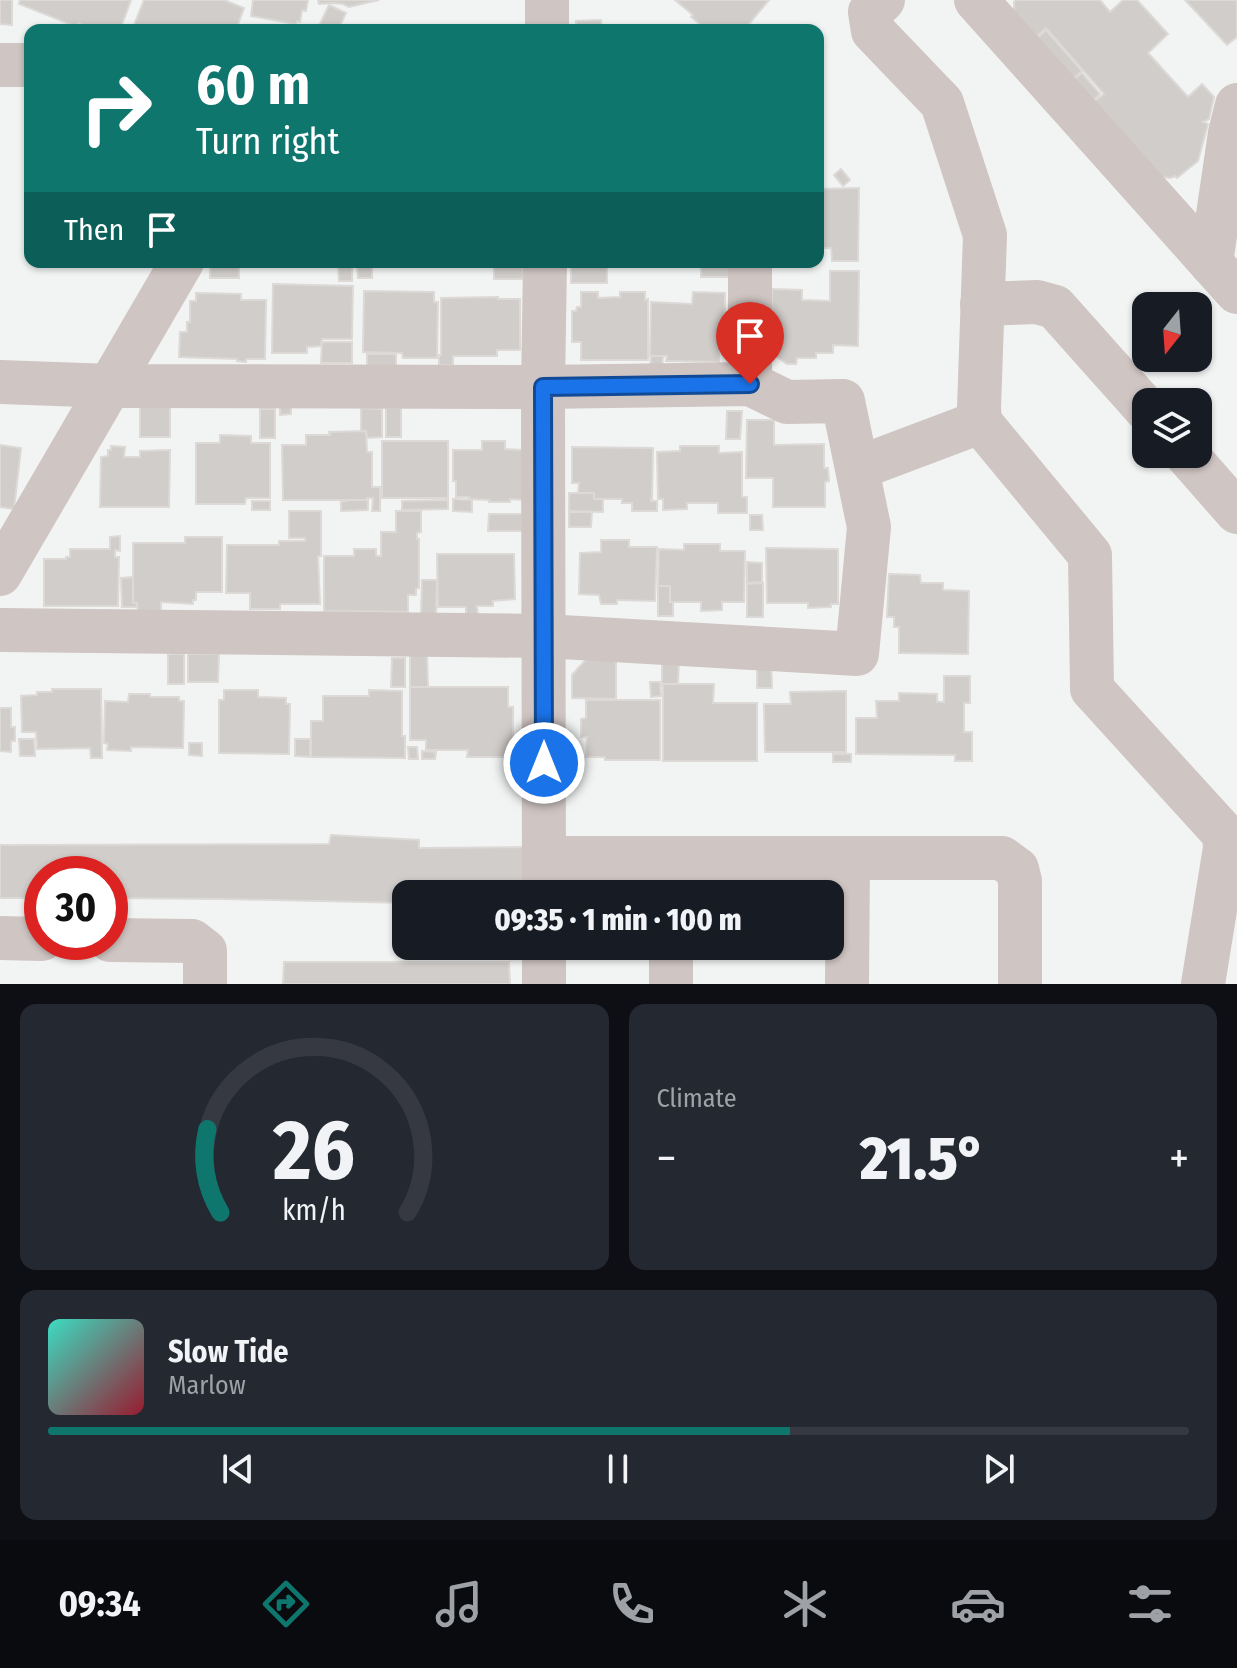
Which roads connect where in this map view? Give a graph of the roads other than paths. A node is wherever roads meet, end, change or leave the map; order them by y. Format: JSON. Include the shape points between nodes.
{"nodes":[{"id":1,"x":547,"y":0,"type":"edge"},
{"id":2,"x":883,"y":0,"type":"edge"},
{"id":3,"x":985,"y":3,"type":"edge"},
{"id":4,"x":547,"y":24,"type":"edge"},
{"id":5,"x":0,"y":65,"type":"edge"},
{"id":6,"x":24,"y":65,"type":"edge"},
{"id":7,"x":1237,"y":105,"type":"edge"},
{"id":8,"x":179,"y":268,"type":"edge"},
{"id":9,"x":545,"y":268,"type":"edge"},
{"id":10,"x":750,"y":268,"type":"edge"},
{"id":11,"x":1224,"y":278,"type":"edge"},
{"id":12,"x":982,"y":304,"type":"junction"},
{"id":13,"x":0,"y":382,"type":"edge"},
{"id":14,"x":750,"y":384,"type":"junction"},
{"id":15,"x":111,"y":386,"type":"junction"},
{"id":16,"x":543,"y":387,"type":"junction"},
{"id":17,"x":1132,"y":393,"type":"edge"},
{"id":18,"x":980,"y":422,"type":"junction"},
{"id":19,"x":858,"y":468,"type":"junction"},
{"id":20,"x":1200,"y":468,"type":"edge"},
{"id":21,"x":1234,"y":501,"type":"edge"},
{"id":22,"x":0,"y":574,"type":"edge"},
{"id":23,"x":0,"y":630,"type":"edge"},
{"id":24,"x":544,"y":636,"type":"junction"},
{"id":25,"x":848,"y":858,"type":"junction"},
{"id":26,"x":544,"y":876,"type":"edge"},
{"id":27,"x":671,"y":876,"type":"edge"},
{"id":28,"x":0,"y":938,"type":"edge"},
{"id":29,"x":24,"y":939,"type":"edge"},
{"id":30,"x":128,"y":940,"type":"edge"},
{"id":31,"x":544,"y":960,"type":"edge"},
{"id":32,"x":671,"y":960,"type":"edge"},
{"id":33,"x":205,"y":984,"type":"edge"},
{"id":34,"x":544,"y":984,"type":"edge"},
{"id":35,"x":671,"y":984,"type":"edge"},
{"id":36,"x":847,"y":984,"type":"edge"},
{"id":37,"x":1020,"y":984,"type":"edge"},
{"id":38,"x":1203,"y":984,"type":"edge"}],
"edges":[{"from":1,"to":4,"type":"street"},
{"from":2,"to":12,"type":"street","via":[[870,12],[873,31],[942,103],[985,235]]},
{"from":3,"to":11,"type":"street"},
{"from":5,"to":6,"type":"street"},
{"from":7,"to":11,"type":"street","via":[[1230,133]]},
{"from":8,"to":15,"type":"street"},
{"from":9,"to":16,"type":"street"},
{"from":10,"to":14,"type":"street"},
{"from":12,"to":17,"type":"street","via":[[1037,302],[1055,307]]},
{"from":12,"to":18,"type":"street"},
{"from":13,"to":15,"type":"street"},
{"from":14,"to":16,"type":"street"},
{"from":14,"to":19,"type":"street","via":[[787,402],[843,401]]},
{"from":15,"to":16,"type":"street"},
{"from":15,"to":22,"type":"street"},
{"from":16,"to":24,"type":"street"},
{"from":18,"to":19,"type":"street"},
{"from":18,"to":38,"type":"street","via":[[1090,555],[1092,689],[1224,834]]},
{"from":19,"to":24,"type":"street","via":[[869,527],[857,654]]},
{"from":20,"to":21,"type":"street"},
{"from":23,"to":24,"type":"street"},
{"from":24,"to":26,"type":"street"},
{"from":25,"to":27,"type":"street"},
{"from":25,"to":36,"type":"street"},
{"from":25,"to":37,"type":"street","via":[[1002,858],[1017,869],[1020,881]]},
{"from":26,"to":27,"type":"street"},
{"from":28,"to":29,"type":"street"},
{"from":30,"to":33,"type":"street","via":[[192,941],[205,951]]},
{"from":31,"to":34,"type":"street"},
{"from":32,"to":35,"type":"street"}]}
